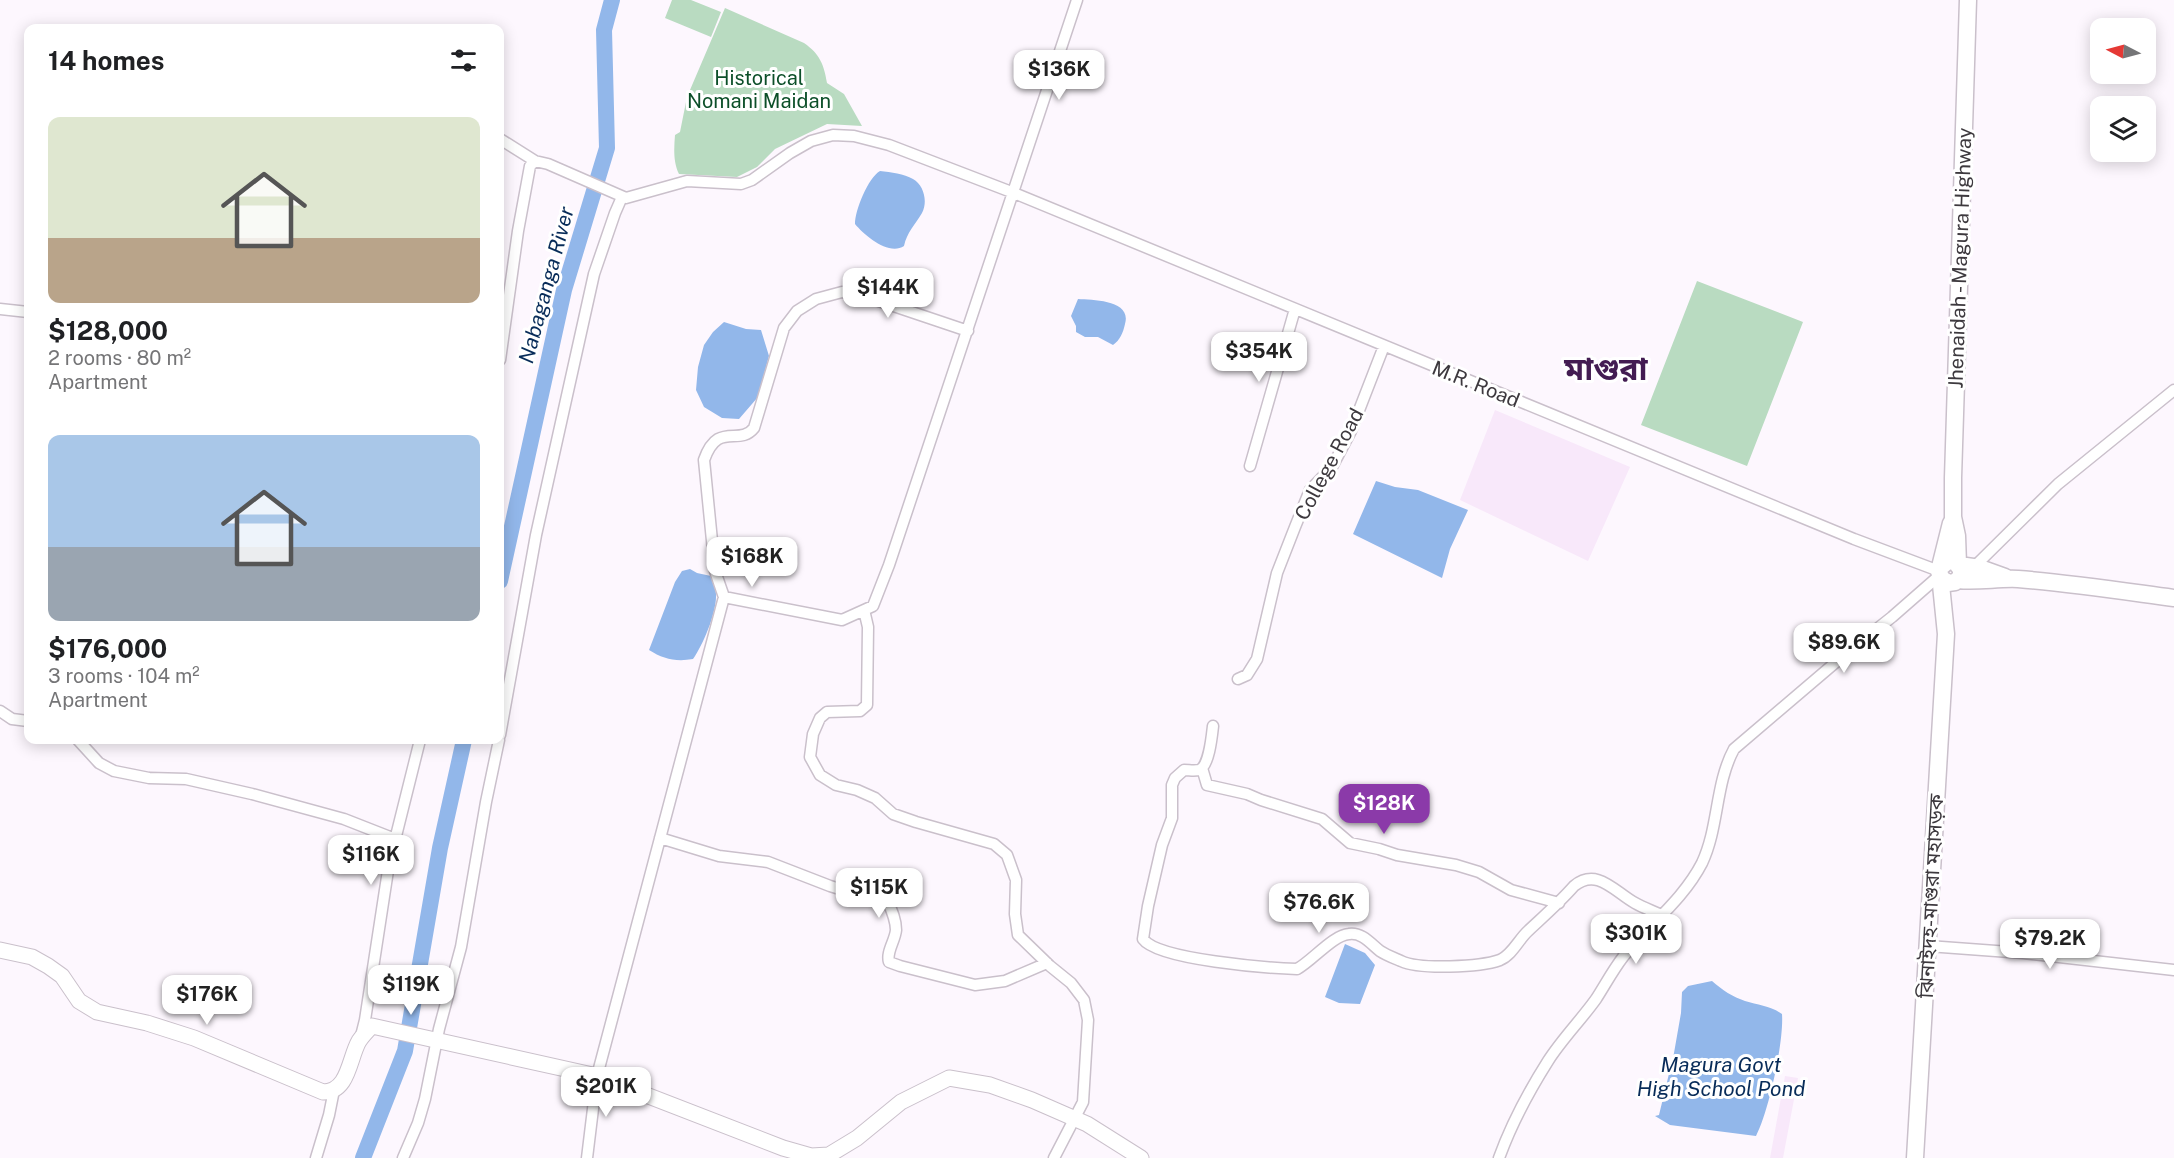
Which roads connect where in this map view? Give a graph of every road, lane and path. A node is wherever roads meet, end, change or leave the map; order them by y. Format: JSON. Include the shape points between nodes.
{"nodes":[{"id":1,"x":1077,"y":0,"type":"edge"},
{"id":2,"x":1968,"y":0,"type":"edge"},
{"id":3,"x":504,"y":142,"type":"edge"},
{"id":4,"x":535,"y":161,"type":"junction"},
{"id":5,"x":1014,"y":193,"type":"junction"},
{"id":6,"x":624,"y":198,"type":"junction"},
{"id":7,"x":0,"y":309,"type":"edge"},
{"id":8,"x":1295,"y":309,"type":"junction"},
{"id":9,"x":24,"y":312,"type":"edge"},
{"id":10,"x":504,"y":331,"type":"edge"},
{"id":11,"x":968,"y":331,"type":"junction"},
{"id":12,"x":1384,"y":346,"type":"junction"},
{"id":13,"x":2174,"y":390,"type":"edge"},
{"id":14,"x":1250,"y":466,"type":"dead end"},
{"id":15,"x":1953,"y":517,"type":"junction"},
{"id":16,"x":1940,"y":571,"type":"junction"},
{"id":17,"x":1961,"y":572,"type":"junction"},
{"id":18,"x":724,"y":597,"type":"junction"},
{"id":19,"x":2174,"y":598,"type":"edge"},
{"id":20,"x":864,"y":610,"type":"junction"},
{"id":21,"x":1946,"y":634,"type":"junction"},
{"id":22,"x":1238,"y":679,"type":"dead end"},
{"id":23,"x":0,"y":711,"type":"edge"},
{"id":24,"x":504,"y":711,"type":"edge"},
{"id":25,"x":24,"y":720,"type":"edge"},
{"id":26,"x":1213,"y":726,"type":"dead end"},
{"id":27,"x":82,"y":744,"type":"edge"},
{"id":28,"x":419,"y":744,"type":"edge"},
{"id":29,"x":498,"y":744,"type":"edge"},
{"id":30,"x":1202,"y":768,"type":"junction"},
{"id":31,"x":660,"y":838,"type":"junction"},
{"id":32,"x":394,"y":839,"type":"junction"},
{"id":33,"x":1559,"y":903,"type":"junction"},
{"id":34,"x":1661,"y":915,"type":"junction"},
{"id":35,"x":1928,"y":946,"type":"junction"},
{"id":36,"x":0,"y":950,"type":"edge"},
{"id":37,"x":1047,"y":963,"type":"junction"},
{"id":38,"x":2174,"y":970,"type":"edge"},
{"id":39,"x":432,"y":1038,"type":"junction"},
{"id":40,"x":359,"y":1042,"type":"junction"},
{"id":41,"x":597,"y":1076,"type":"junction"},
{"id":42,"x":334,"y":1090,"type":"junction"},
{"id":43,"x":1075,"y":1118,"type":"junction"},
{"id":44,"x":316,"y":1158,"type":"edge"},
{"id":45,"x":403,"y":1158,"type":"edge"},
{"id":46,"x":587,"y":1158,"type":"edge"},
{"id":47,"x":1054,"y":1158,"type":"edge"},
{"id":48,"x":1141,"y":1158,"type":"edge"},
{"id":49,"x":1499,"y":1158,"type":"edge"},
{"id":50,"x":1915,"y":1158,"type":"edge"}],
"edges":[{"from":1,"to":5,"type":"street"},
{"from":2,"to":15,"type":"highway","name":"Jhenaidah - Magura Highway"},
{"from":3,"to":4,"type":"street"},
{"from":4,"to":6,"type":"street"},
{"from":4,"to":10,"type":"street","via":[[530,166],[521,210]]},
{"from":5,"to":6,"type":"street","name":"M.R. Road","via":[[889,145],[833,135],[811,141],[741,184],[687,181]]},
{"from":5,"to":8,"type":"street","name":"M.R. Road"},
{"from":5,"to":11,"type":"street"},
{"from":6,"to":24,"type":"street","via":[[594,274],[527,576]]},
{"from":7,"to":9,"type":"street"},
{"from":8,"to":12,"type":"street","name":"M.R. Road"},
{"from":8,"to":14,"type":"street"},
{"from":11,"to":18,"type":"street","via":[[850,292],[829,294],[797,311],[784,328],[754,428],[744,436],[726,435],[716,440],[704,460],[715,571]]},
{"from":11,"to":20,"type":"street","via":[[889,566],[873,606]]},
{"from":12,"to":16,"type":"street","name":"M.R. Road"},
{"from":12,"to":22,"type":"street","name":"College Road","via":[[1351,431],[1332,467],[1310,490],[1277,573],[1257,659],[1247,675]]},
{"from":13,"to":17,"type":"street","via":[[2058,484]]},
{"from":15,"to":16,"type":"highway","name":"Jhenaidah - Magura Highway"},
{"from":15,"to":17,"type":"highway","name":"Jhenaidah - Magura Highway"},
{"from":16,"to":17,"type":"highway","via":[[1948,561]]},
{"from":16,"to":21,"type":"highway","name":"Jhenaidah - Magura Highway"},
{"from":16,"to":34,"type":"street","via":[[1892,617],[1734,749],[1702,862],[1680,897]]},
{"from":17,"to":19,"type":"highway"},
{"from":17,"to":21,"type":"highway","name":"Jhenaidah - Magura Highway"},
{"from":18,"to":20,"type":"street","via":[[842,620]]},
{"from":18,"to":31,"type":"street"},
{"from":20,"to":37,"type":"street","via":[[868,627],[867,705],[860,711],[827,712],[820,718],[810,757],[820,776],[875,798],[894,814],[994,844],[1007,855],[1016,880],[1018,935]]},
{"from":21,"to":35,"type":"highway","name":"ঝিনাইদহ-মাগুরা মহাসড়ক"},
{"from":23,"to":25,"type":"street","via":[[12,719]]},
{"from":26,"to":30,"type":"street"},
{"from":27,"to":32,"type":"street","via":[[99,763],[114,771],[149,778],[186,778],[252,794],[336,817]]},
{"from":28,"to":32,"type":"street"},
{"from":29,"to":39,"type":"street","via":[[461,947]]},
{"from":30,"to":33,"type":"street","via":[[1207,785],[1322,819],[1350,843],[1479,872],[1511,890]]},
{"from":30,"to":33,"type":"street","via":[[1184,770],[1172,785],[1172,819],[1162,845],[1143,939],[1156,948],[1201,960],[1297,969],[1347,933],[1362,937],[1404,962],[1421,966],[1484,963],[1501,960]]},
{"from":31,"to":37,"type":"street","via":[[719,856],[768,862],[846,891],[873,894],[888,902],[895,919],[896,930],[887,957],[900,966],[975,985],[1005,981]]},
{"from":31,"to":41,"type":"street"},
{"from":32,"to":40,"type":"street"},
{"from":33,"to":34,"type":"street","via":[[1581,880],[1593,878]]},
{"from":34,"to":49,"type":"street","via":[[1622,959],[1549,1060]]},
{"from":35,"to":38,"type":"street"},
{"from":35,"to":50,"type":"highway","name":"ঝিনাইদহ-মাগুরা মহাসড়ক"},
{"from":36,"to":42,"type":"main road","via":[[32,957],[48,966],[62,976],[79,1001],[97,1012],[194,1038],[323,1092]]},
{"from":37,"to":43,"type":"street","via":[[1084,1000],[1088,1020],[1083,1102]]},
{"from":39,"to":40,"type":"main road","via":[[372,1026]]},
{"from":39,"to":41,"type":"main road"},
{"from":39,"to":45,"type":"street","via":[[425,1099]]},
{"from":40,"to":42,"type":"main road","via":[[341,1085]]},
{"from":41,"to":43,"type":"main road","via":[[811,1156],[829,1155],[902,1102],[949,1078],[990,1085]]},
{"from":41,"to":46,"type":"street"},
{"from":42,"to":44,"type":"street"},
{"from":43,"to":47,"type":"street"},
{"from":43,"to":48,"type":"main road"}]}
